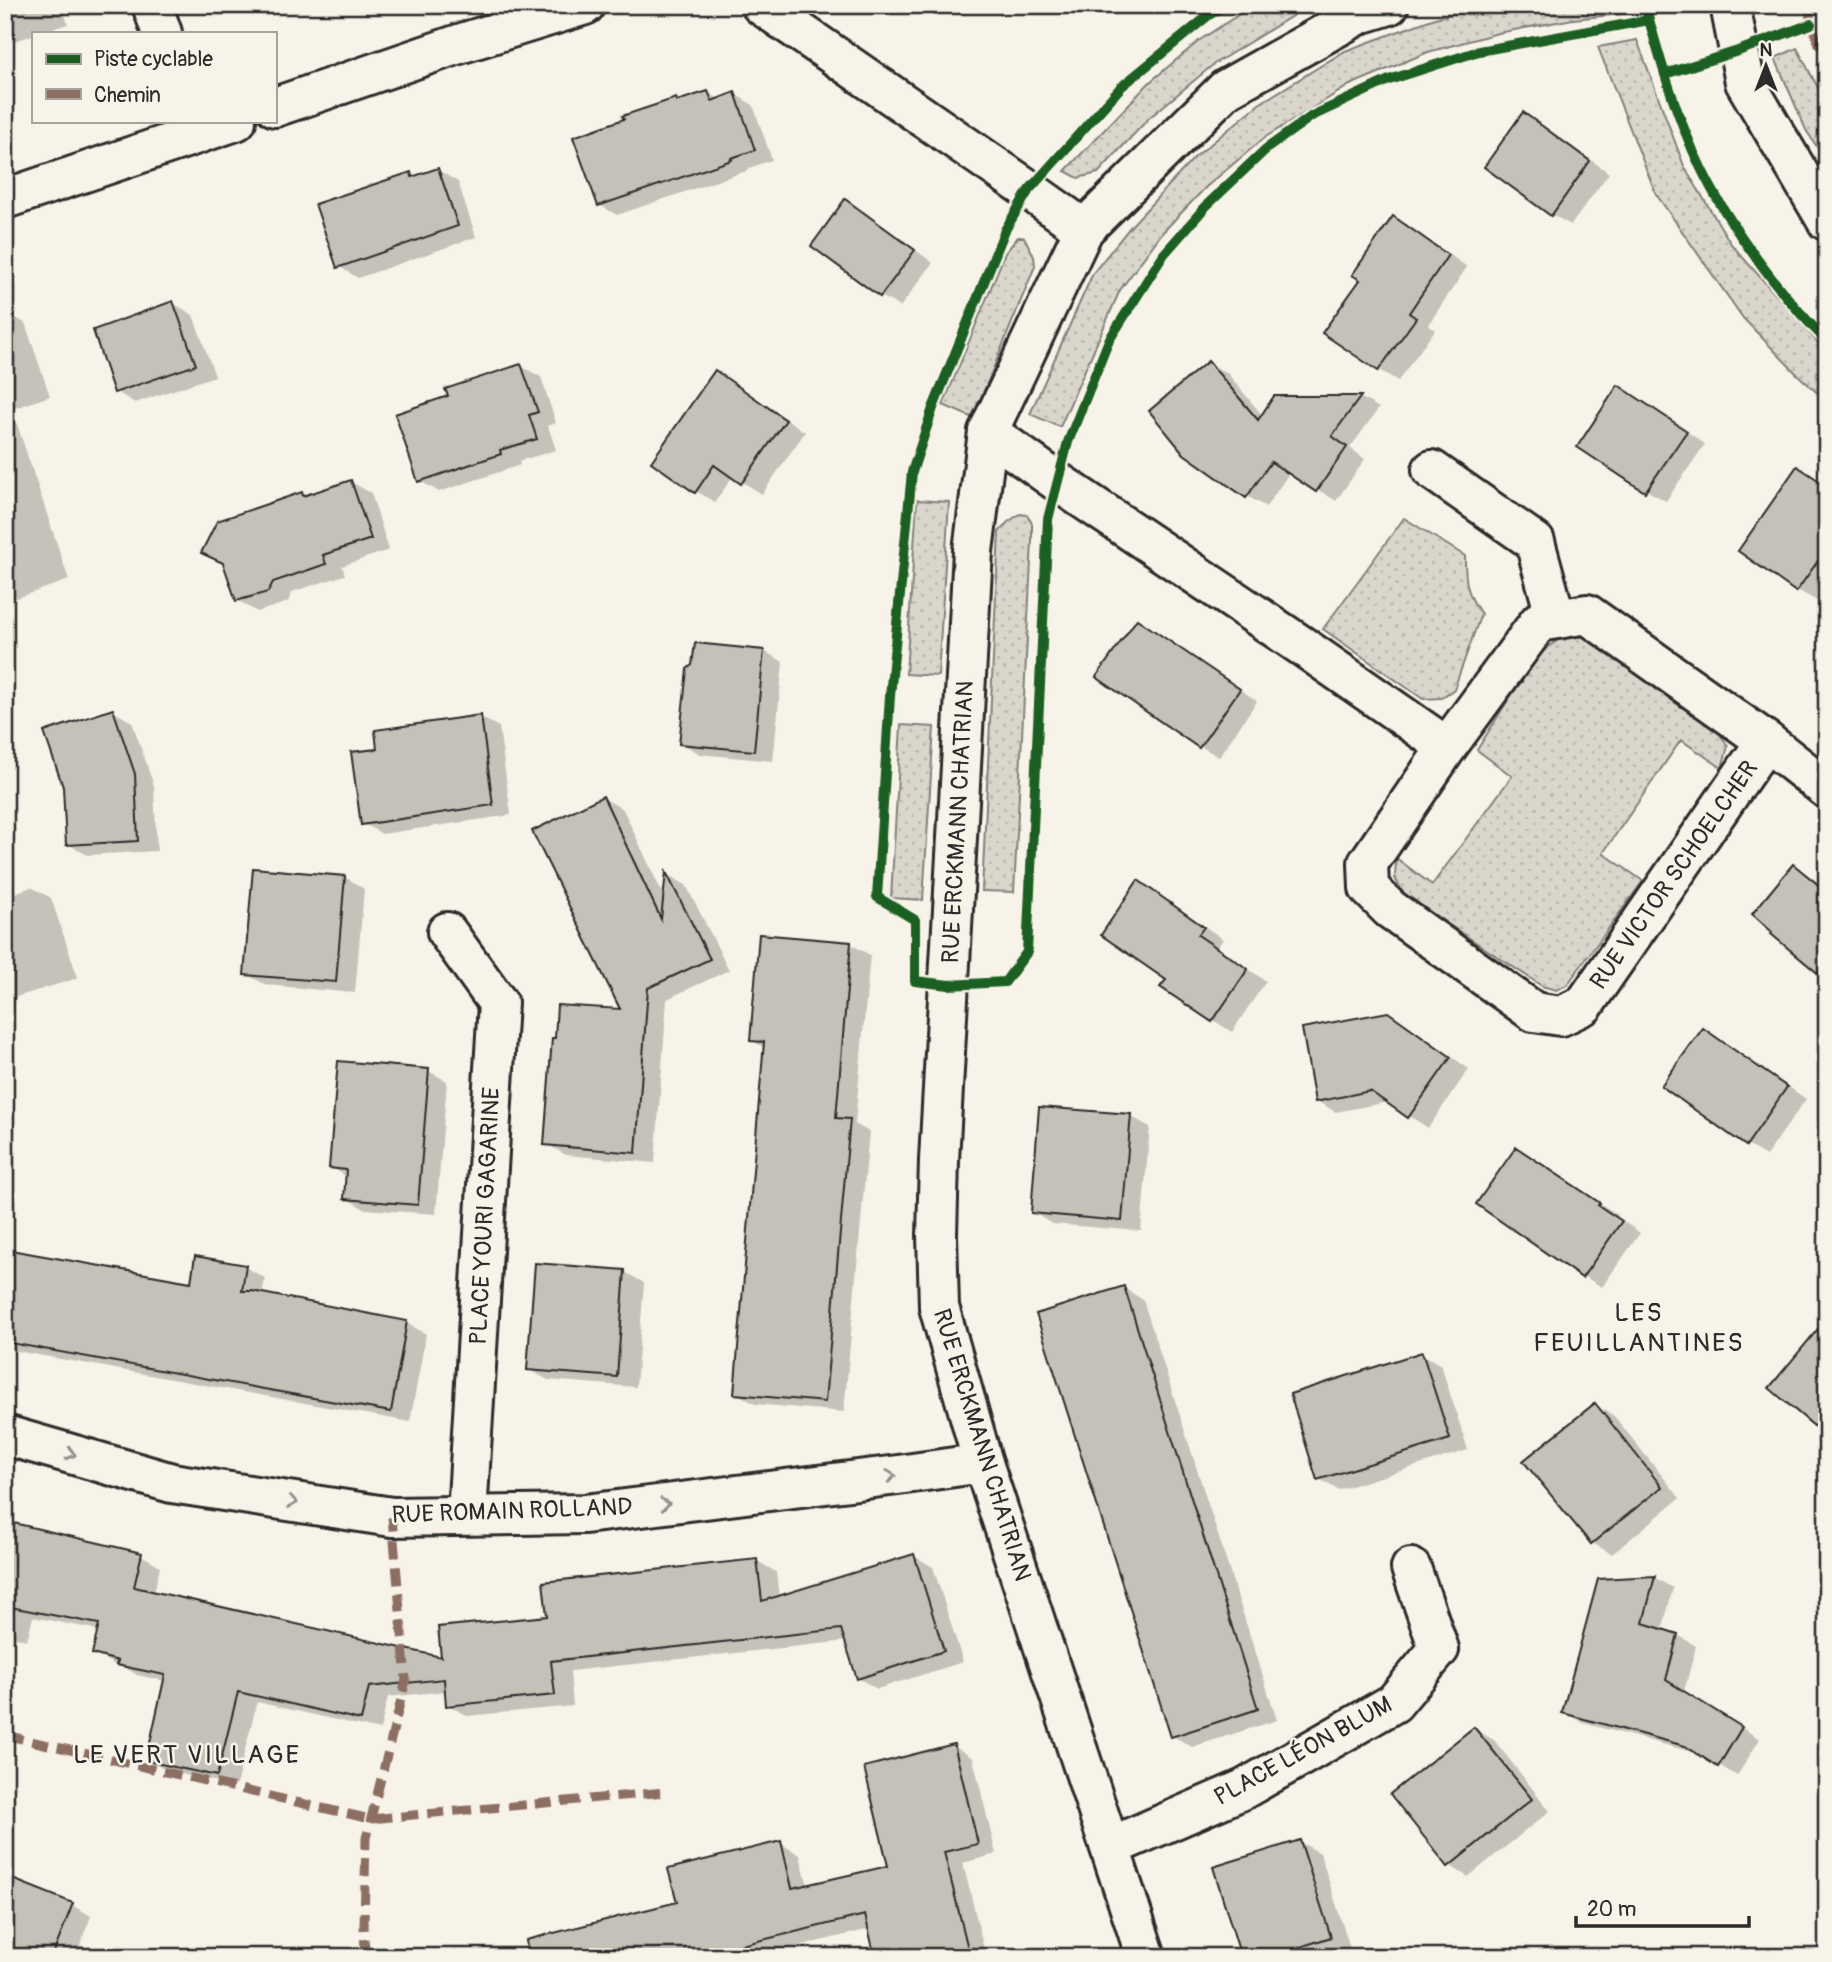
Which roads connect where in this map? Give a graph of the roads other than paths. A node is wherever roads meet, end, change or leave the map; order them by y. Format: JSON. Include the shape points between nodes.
{"nodes":[{"id":1,"x":152,"y":5,"type":"edge"},
{"id":2,"x":584,"y":5,"type":"edge"},
{"id":3,"x":761,"y":5,"type":"edge"},
{"id":4,"x":1390,"y":5,"type":"edge"},
{"id":5,"x":1730,"y":5,"type":"edge"},
{"id":6,"x":162,"y":32,"type":"edge"},
{"id":7,"x":276,"y":107,"type":"edge"},
{"id":8,"x":229,"y":122,"type":"edge"},
{"id":9,"x":193,"y":127,"type":"edge"},
{"id":10,"x":5,"y":199,"type":"edge"},
{"id":11,"x":1827,"y":222,"type":"edge"},
{"id":12,"x":1084,"y":229,"type":"junction"},
{"id":13,"x":988,"y":432,"type":"junction"},
{"id":14,"x":1432,"y":470,"type":"dead end"},
{"id":15,"x":1556,"y":619,"type":"junction"},
{"id":16,"x":1766,"y":741,"type":"junction"},
{"id":17,"x":1447,"y":747,"type":"junction"},
{"id":18,"x":1827,"y":789,"type":"edge"},
{"id":19,"x":447,"y":932,"type":"dead end"},
{"id":20,"x":5,"y":1435,"type":"edge"},
{"id":21,"x":983,"y":1462,"type":"junction"},
{"id":22,"x":467,"y":1516,"type":"junction"},
{"id":23,"x":1411,"y":1568,"type":"dead end"},
{"id":24,"x":1110,"y":1847,"type":"junction"},
{"id":25,"x":1146,"y":1957,"type":"edge"}],
"edges":[{"from":1,"to":6,"type":"street"},
{"from":2,"to":7,"type":"street"},
{"from":3,"to":12,"type":"street"},
{"from":4,"to":12,"type":"street","name":"RUE ERCKMANN CHATRIAN","via":[[1360,13],[1226,89]]},
{"from":5,"to":11,"type":"street","via":[[1745,82]]},
{"from":8,"to":9,"type":"street"},
{"from":9,"to":10,"type":"street"},
{"from":12,"to":13,"type":"street","name":"RUE ERCKMANN CHATRIAN"},
{"from":13,"to":17,"type":"street"},
{"from":13,"to":21,"type":"street","name":"RUE ERCKMANN CHATRIAN","via":[[973,551],[937,1234],[939,1307]]},
{"from":14,"to":15,"type":"street","via":[[1535,542]]},
{"from":15,"to":16,"type":"street","name":"RUE VICTOR SCHOELCHER","via":[[1587,614]]},
{"from":15,"to":17,"type":"street","name":"RUE VICTOR SCHOELCHER","via":[[1539,622]]},
{"from":16,"to":17,"type":"street","name":"RUE VICTOR SCHOELCHER","via":[[1584,1004],[1561,1016],[1534,1012],[1391,909],[1369,888],[1368,863]]},
{"from":16,"to":18,"type":"street","name":"RUE VICTOR SCHOELCHER"},
{"from":19,"to":22,"type":"street","name":"PLACE YOURI GAGARINE","via":[[498,1003]]},
{"from":20,"to":22,"type":"street","name":"RUE ROMAIN ROLLAND","one_way":true,"via":[[172,1483],[392,1517]]},
{"from":22,"to":21,"type":"street","name":"RUE ROMAIN ROLLAND","one_way":true,"via":[[584,1514]]},
{"from":21,"to":24,"type":"street","name":"RUE ERCKMANN CHATRIAN"},
{"from":23,"to":24,"type":"street","name":"PLACE LÉON BLUM","via":[[1439,1649],[1394,1703],[1244,1789]]},
{"from":24,"to":25,"type":"street","name":"RUE ERCKMANN CHATRIAN"}]}
